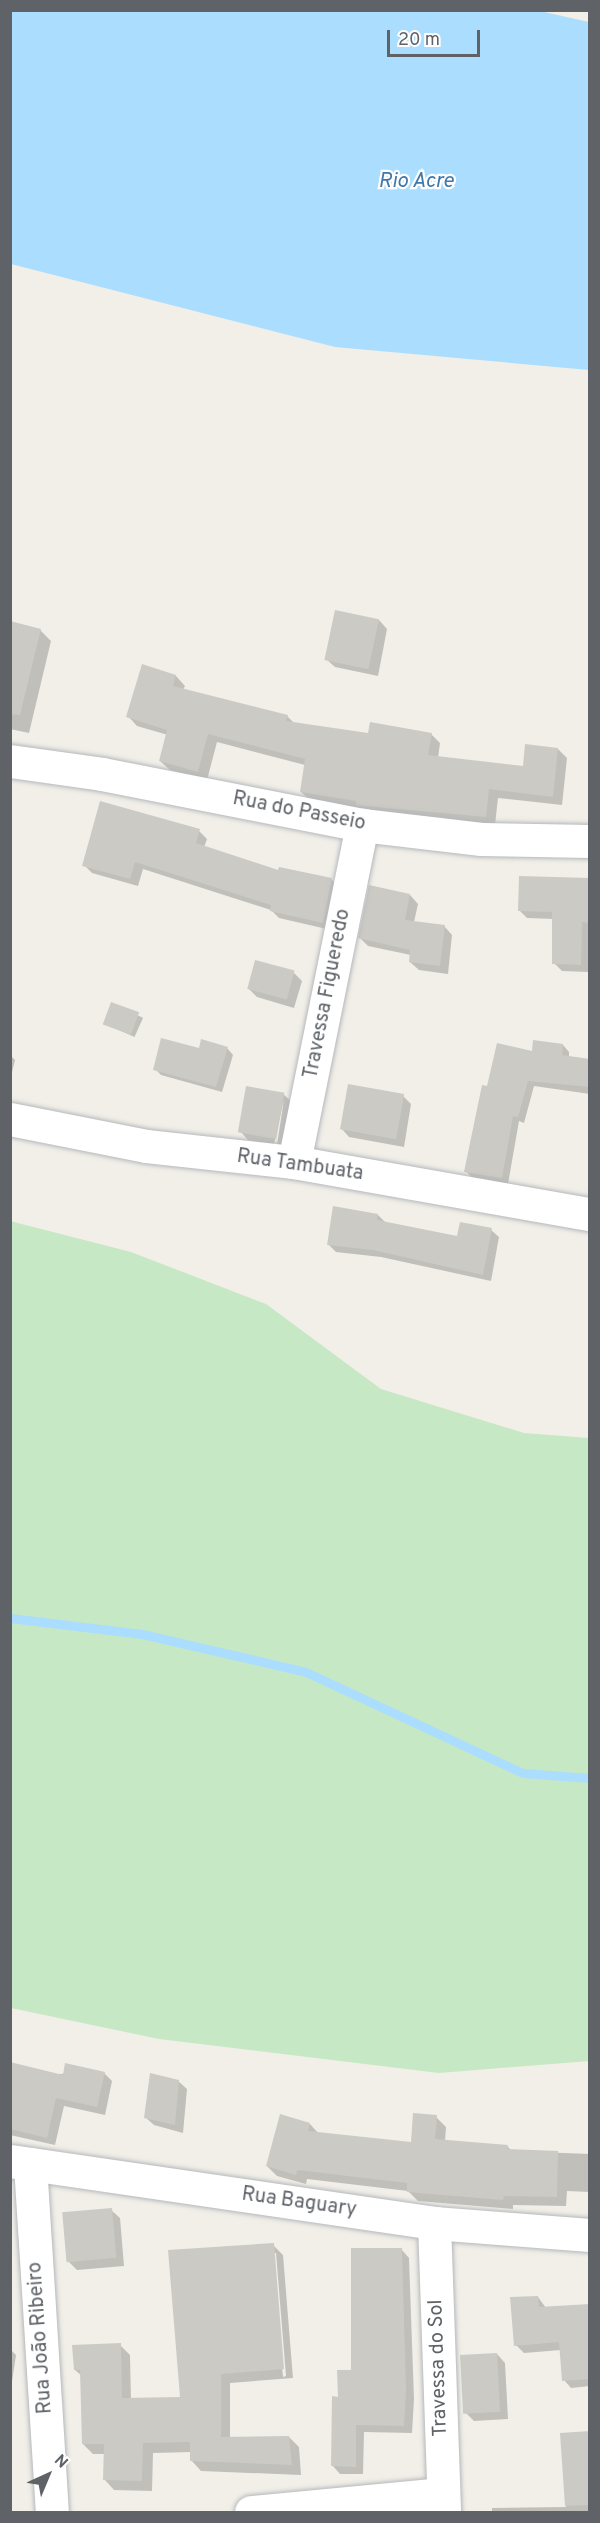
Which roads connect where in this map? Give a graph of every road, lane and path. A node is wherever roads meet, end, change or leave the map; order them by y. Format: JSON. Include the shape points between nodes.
{"nodes":[{"id":1,"x":10,"y":761,"type":"edge"},
{"id":2,"x":362,"y":825,"type":"junction"},
{"id":3,"x":590,"y":841,"type":"edge"},
{"id":4,"x":10,"y":1119,"type":"edge"},
{"id":5,"x":294,"y":1162,"type":"junction"},
{"id":6,"x":590,"y":1214,"type":"edge"},
{"id":7,"x":20,"y":2163,"type":"edge"},
{"id":8,"x":434,"y":2223,"type":"junction"},
{"id":9,"x":590,"y":2235,"type":"edge"},
{"id":10,"x":443,"y":2503,"type":"edge"},
{"id":11,"x":52,"y":2512,"type":"edge"},
{"id":12,"x":251,"y":2512,"type":"edge"}],
"edges":[{"from":1,"to":2,"type":"street","name":"Rua do Passeio","via":[[102,774]]},
{"from":2,"to":3,"type":"street","name":"Rua do Passeio","via":[[481,839]]},
{"from":2,"to":5,"type":"street","name":"Travessa Figueredo"},
{"from":4,"to":5,"type":"street","name":"Rua Tambuata","via":[[146,1146]]},
{"from":5,"to":6,"type":"street","name":"Rua Tambuata"},
{"from":7,"to":8,"type":"street","name":"Rua Baguary"},
{"from":7,"to":11,"type":"street","name":"Rua João Ribeiro"},
{"from":8,"to":9,"type":"street","name":"Rua Baguary"},
{"from":8,"to":10,"type":"street","name":"Travessa do Sol"},
{"from":10,"to":12,"type":"street"}]}
